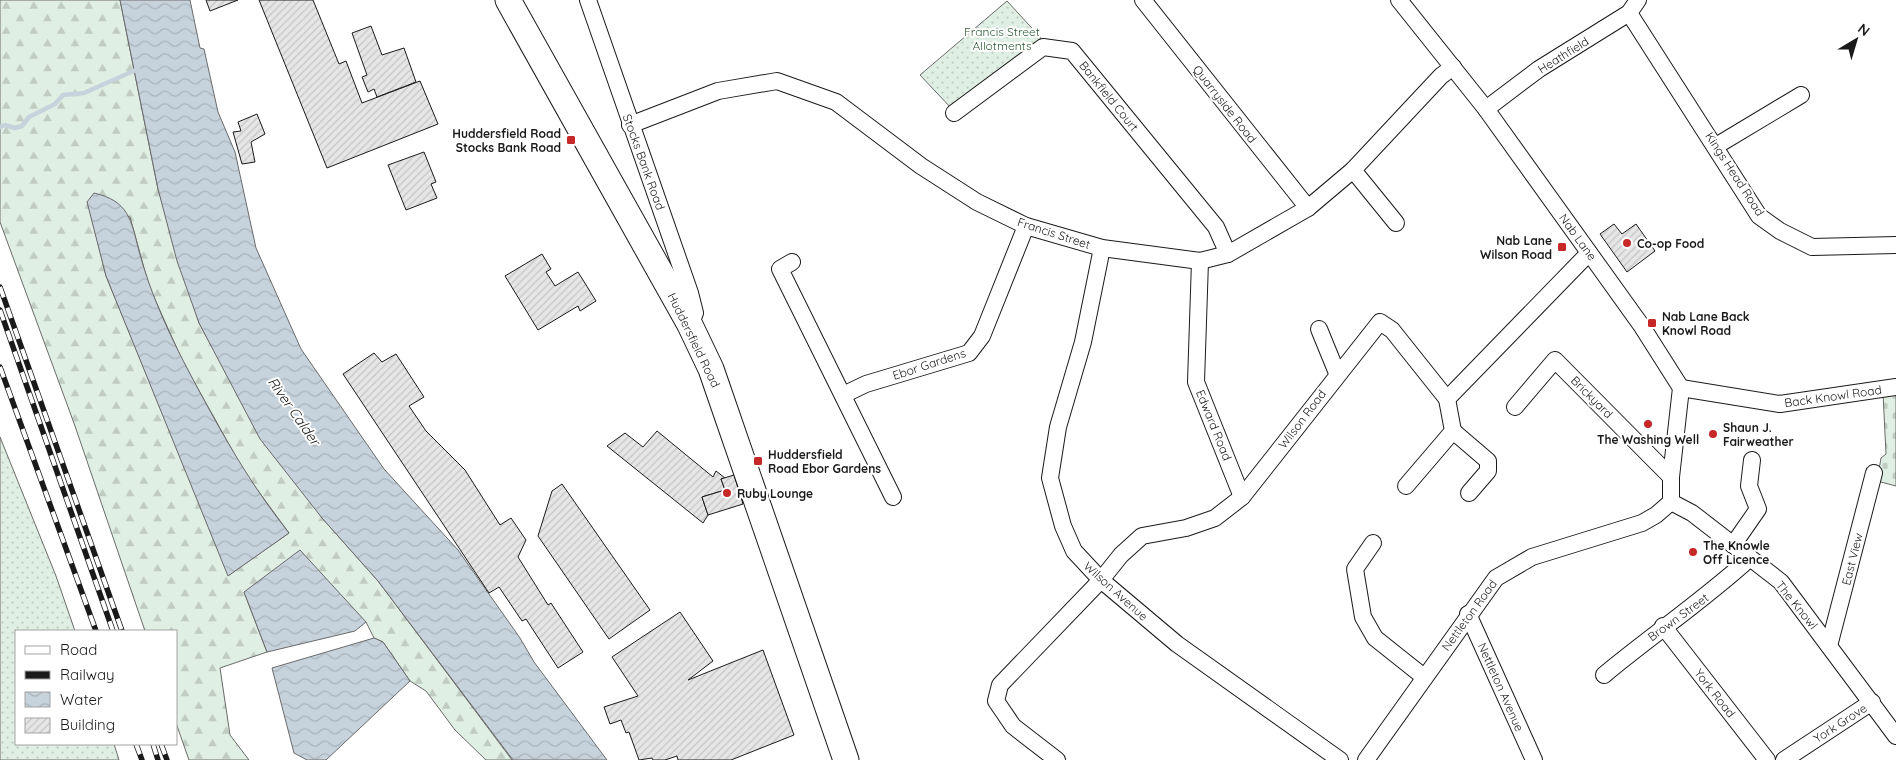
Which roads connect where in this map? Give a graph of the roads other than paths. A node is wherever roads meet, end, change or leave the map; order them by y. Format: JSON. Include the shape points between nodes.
{"nodes":[{"id":1,"x":508,"y":0,"type":"edge"},
{"id":2,"x":588,"y":0,"type":"edge"},
{"id":3,"x":1143,"y":0,"type":"edge"},
{"id":4,"x":1399,"y":0,"type":"edge"},
{"id":5,"x":1633,"y":7,"type":"edge"},
{"id":6,"x":1453,"y":67,"type":"junction"},
{"id":7,"x":1801,"y":95,"type":"dead end"},
{"id":8,"x":1486,"y":109,"type":"junction"},
{"id":9,"x":954,"y":113,"type":"dead end"},
{"id":10,"x":630,"y":125,"type":"junction"},
{"id":11,"x":1716,"y":146,"type":"junction"},
{"id":12,"x":1353,"y":170,"type":"junction"},
{"id":13,"x":1308,"y":208,"type":"junction"},
{"id":14,"x":1396,"y":223,"type":"dead end"},
{"id":15,"x":1026,"y":226,"type":"junction"},
{"id":16,"x":1896,"y":246,"type":"edge"},
{"id":17,"x":1102,"y":248,"type":"junction"},
{"id":18,"x":1589,"y":253,"type":"junction"},
{"id":19,"x":1228,"y":254,"type":"junction"},
{"id":20,"x":792,"y":262,"type":"dead end"},
{"id":21,"x":1200,"y":262,"type":"junction"},
{"id":22,"x":690,"y":325,"type":"junction"},
{"id":23,"x":1319,"y":329,"type":"dead end"},
{"id":24,"x":1337,"y":373,"type":"junction"},
{"id":25,"x":1896,"y":387,"type":"edge"},
{"id":26,"x":1681,"y":388,"type":"junction"},
{"id":27,"x":843,"y":395,"type":"junction"},
{"id":28,"x":1447,"y":399,"type":"junction"},
{"id":29,"x":1516,"y":407,"type":"dead end"},
{"id":30,"x":1454,"y":431,"type":"junction"},
{"id":31,"x":1752,"y":460,"type":"dead end"},
{"id":32,"x":1874,"y":473,"type":"dead end"},
{"id":33,"x":1671,"y":477,"type":"junction"},
{"id":34,"x":1406,"y":486,"type":"dead end"},
{"id":35,"x":1469,"y":493,"type":"dead end"},
{"id":36,"x":1242,"y":496,"type":"junction"},
{"id":37,"x":893,"y":497,"type":"dead end"},
{"id":38,"x":1671,"y":502,"type":"junction"},
{"id":39,"x":1373,"y":543,"type":"dead end"},
{"id":40,"x":1733,"y":544,"type":"junction"},
{"id":41,"x":1750,"y":558,"type":"junction"},
{"id":42,"x":1101,"y":580,"type":"junction"},
{"id":43,"x":1468,"y":614,"type":"junction"},
{"id":44,"x":1664,"y":626,"type":"junction"},
{"id":45,"x":1829,"y":646,"type":"junction"},
{"id":46,"x":1604,"y":675,"type":"dead end"},
{"id":47,"x":1424,"y":677,"type":"junction"},
{"id":48,"x":1872,"y":702,"type":"junction"},
{"id":49,"x":1896,"y":736,"type":"edge"},
{"id":50,"x":846,"y":760,"type":"edge"},
{"id":51,"x":1057,"y":760,"type":"edge"},
{"id":52,"x":1340,"y":760,"type":"edge"},
{"id":53,"x":1366,"y":760,"type":"edge"},
{"id":54,"x":1534,"y":760,"type":"edge"},
{"id":55,"x":1767,"y":760,"type":"edge"},
{"id":56,"x":1784,"y":760,"type":"edge"}],
"edges":[{"from":1,"to":22,"type":"highway","name":"Huddersfield Road"},
{"from":2,"to":10,"type":"street","name":"Stocks Bank Road"},
{"from":3,"to":13,"type":"street","name":"Quarryside Road"},
{"from":4,"to":6,"type":"street","name":"Nab Lane"},
{"from":5,"to":8,"type":"street","name":"Heathfield","via":[[1539,69]]},
{"from":5,"to":11,"type":"street","name":"Kings Head Road"},
{"from":6,"to":8,"type":"street","name":"Nab Lane"},
{"from":6,"to":12,"type":"street","name":"Francis Street"},
{"from":7,"to":11,"type":"street"},
{"from":8,"to":18,"type":"street","name":"Nab Lane"},
{"from":9,"to":19,"type":"street","name":"Bankfield Court","via":[[1043,48],[1072,51],[1216,227]]},
{"from":10,"to":15,"type":"street","name":"Francis Street","via":[[718,91],[777,81],[836,102],[921,166],[977,202]]},
{"from":10,"to":22,"type":"street","name":"Stocks Bank Road","via":[[690,293],[695,313]]},
{"from":11,"to":16,"type":"street","name":"Kings Head Road","via":[[1759,216],[1780,231],[1812,247]]},
{"from":12,"to":13,"type":"street","name":"Francis Street"},
{"from":12,"to":14,"type":"street"},
{"from":13,"to":19,"type":"street","name":"Francis Street"},
{"from":15,"to":17,"type":"street","name":"Francis Street"},
{"from":15,"to":27,"type":"street","name":"Ebor Gardens","via":[[982,336],[969,353],[866,384]]},
{"from":17,"to":21,"type":"street","name":"Francis Street"},
{"from":17,"to":42,"type":"street","name":"Wilson Avenue","via":[[1083,342],[1058,427],[1050,478],[1063,526],[1074,550]]},
{"from":18,"to":26,"type":"street","name":"Nab Lane","via":[[1642,325]]},
{"from":18,"to":28,"type":"street"},
{"from":19,"to":21,"type":"street","name":"Francis Street"},
{"from":20,"to":27,"type":"street","via":[[780,270]]},
{"from":21,"to":36,"type":"street","name":"Edward Road","via":[[1196,382]]},
{"from":22,"to":50,"type":"highway","name":"Huddersfield Road","via":[[720,395]]},
{"from":23,"to":24,"type":"street"},
{"from":24,"to":28,"type":"street","name":"Wilson Road","via":[[1380,322],[1392,330]]},
{"from":24,"to":36,"type":"street","name":"Wilson Road"},
{"from":25,"to":26,"type":"street","name":"Back Knowl Road","via":[[1780,404]]},
{"from":26,"to":33,"type":"street"},
{"from":27,"to":37,"type":"street"},
{"from":28,"to":30,"type":"street"},
{"from":29,"to":33,"type":"street","name":"Brickyard","via":[[1555,360]]},
{"from":30,"to":34,"type":"street"},
{"from":30,"to":35,"type":"street","via":[[1488,461],[1488,471]]},
{"from":31,"to":40,"type":"street","via":[[1749,486],[1758,510]]},
{"from":32,"to":45,"type":"street","name":"East View"},
{"from":33,"to":38,"type":"street"},
{"from":36,"to":42,"type":"street","name":"Wilson Road","via":[[1215,518],[1186,528],[1142,536]]},
{"from":38,"to":40,"type":"street","name":"The Knowl","via":[[1692,513]]},
{"from":38,"to":43,"type":"street","name":"Nettleton Road","via":[[1642,523],[1525,561],[1496,578]]},
{"from":39,"to":47,"type":"street","via":[[1355,569],[1363,617],[1375,638]]},
{"from":40,"to":41,"type":"street","name":"The Knowl"},
{"from":41,"to":44,"type":"street","name":"Brown Street","via":[[1714,591]]},
{"from":41,"to":45,"type":"street","name":"The Knowl","via":[[1781,582]]},
{"from":42,"to":51,"type":"street","name":"Wilson Road","via":[[1000,685],[996,702],[1013,726]]},
{"from":42,"to":52,"type":"street","name":"Wilson Avenue","via":[[1177,644]]},
{"from":43,"to":47,"type":"street","name":"Nettleton Road"},
{"from":43,"to":54,"type":"street","name":"Nettleton Avenue"},
{"from":44,"to":46,"type":"street","name":"Brown Street"},
{"from":44,"to":55,"type":"street","name":"York Road"},
{"from":45,"to":48,"type":"street","name":"The Knowl"},
{"from":47,"to":53,"type":"street","name":"Nettleton Road"},
{"from":48,"to":49,"type":"street","name":"The Knowl"},
{"from":48,"to":56,"type":"street","name":"York Grove"}]}
